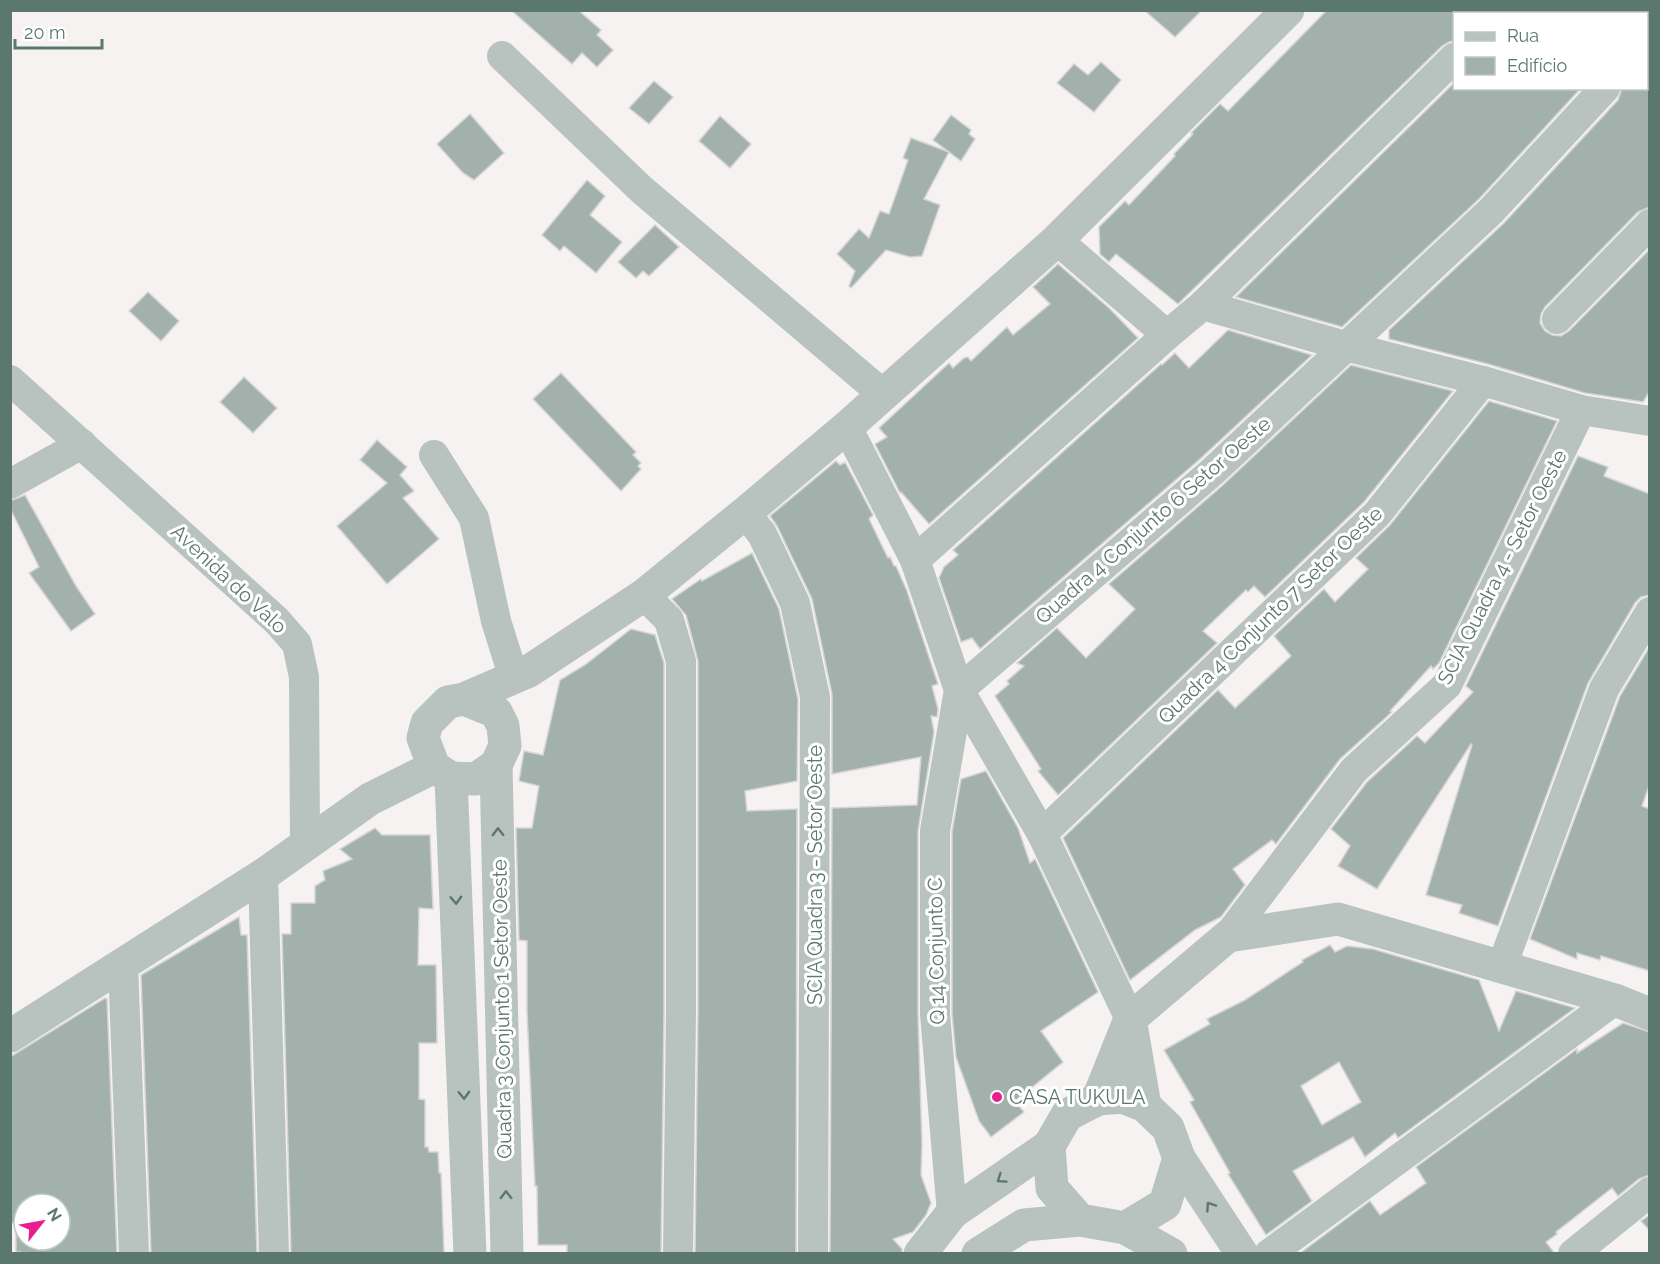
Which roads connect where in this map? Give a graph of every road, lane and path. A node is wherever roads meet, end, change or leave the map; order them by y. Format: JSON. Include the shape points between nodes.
{"nodes":[{"id":1,"x":1288,"y":10,"type":"edge"},
{"id":2,"x":502,"y":56,"type":"dead end"},
{"id":3,"x":1453,"y":60,"type":"edge"},
{"id":4,"x":1603,"y":90,"type":"edge"},
{"id":5,"x":1650,"y":224,"type":"edge"},
{"id":6,"x":1057,"y":240,"type":"junction"},
{"id":7,"x":1203,"y":305,"type":"junction"},
{"id":8,"x":1557,"y":319,"type":"dead end"},
{"id":9,"x":1167,"y":335,"type":"junction"},
{"id":10,"x":1345,"y":346,"type":"junction"},
{"id":11,"x":10,"y":380,"type":"edge"},
{"id":12,"x":1483,"y":381,"type":"junction"},
{"id":13,"x":884,"y":395,"type":"junction"},
{"id":14,"x":1581,"y":410,"type":"junction"},
{"id":15,"x":1650,"y":421,"type":"edge"},
{"id":16,"x":848,"y":428,"type":"junction"},
{"id":17,"x":82,"y":444,"type":"junction"},
{"id":18,"x":434,"y":455,"type":"dead end"},
{"id":19,"x":10,"y":484,"type":"edge"},
{"id":20,"x":745,"y":513,"type":"junction"},
{"id":21,"x":915,"y":560,"type":"junction"},
{"id":22,"x":644,"y":595,"type":"junction"},
{"id":23,"x":1650,"y":612,"type":"edge"},
{"id":24,"x":521,"y":674,"type":"junction"},
{"id":25,"x":958,"y":690,"type":"junction"},
{"id":26,"x":464,"y":699,"type":"junction"},
{"id":27,"x":503,"y":726,"type":"junction"},
{"id":28,"x":436,"y":761,"type":"junction"},
{"id":29,"x":496,"y":765,"type":"junction"},
{"id":30,"x":1041,"y":834,"type":"junction"},
{"id":31,"x":305,"y":845,"type":"junction"},
{"id":32,"x":263,"y":875,"type":"junction"},
{"id":33,"x":1228,"y":936,"type":"junction"},
{"id":34,"x":123,"y":964,"type":"junction"},
{"id":35,"x":1502,"y":966,"type":"junction"},
{"id":36,"x":1615,"y":1000,"type":"junction"},
{"id":37,"x":1648,"y":1010,"type":"edge"},
{"id":38,"x":1130,"y":1019,"type":"junction"},
{"id":39,"x":10,"y":1036,"type":"edge"},
{"id":40,"x":1098,"y":1098,"type":"junction"},
{"id":41,"x":1145,"y":1106,"type":"junction"},
{"id":42,"x":1049,"y":1146,"type":"junction"},
{"id":43,"x":1179,"y":1158,"type":"junction"},
{"id":44,"x":1650,"y":1192,"type":"edge"},
{"id":45,"x":952,"y":1214,"type":"junction"},
{"id":46,"x":1080,"y":1220,"type":"junction"},
{"id":47,"x":1125,"y":1228,"type":"junction"},
{"id":48,"x":134,"y":1254,"type":"edge"},
{"id":49,"x":274,"y":1254,"type":"edge"},
{"id":50,"x":470,"y":1254,"type":"edge"},
{"id":51,"x":507,"y":1254,"type":"edge"},
{"id":52,"x":678,"y":1254,"type":"edge"},
{"id":53,"x":813,"y":1254,"type":"edge"},
{"id":54,"x":921,"y":1254,"type":"edge"},
{"id":55,"x":978,"y":1254,"type":"edge"},
{"id":56,"x":1171,"y":1254,"type":"edge"},
{"id":57,"x":1242,"y":1254,"type":"edge"},
{"id":58,"x":1269,"y":1254,"type":"edge"},
{"id":59,"x":1573,"y":1254,"type":"edge"}],
"edges":[{"from":1,"to":6,"type":"street"},
{"from":2,"to":13,"type":"street","via":[[642,190]]},
{"from":3,"to":7,"type":"street"},
{"from":4,"to":10,"type":"street","name":"Quadra 4 Conjunto 6 Setor Oeste","via":[[1491,211]]},
{"from":5,"to":8,"type":"street"},
{"from":6,"to":9,"type":"street"},
{"from":6,"to":13,"type":"street"},
{"from":7,"to":9,"type":"street"},
{"from":7,"to":10,"type":"street"},
{"from":9,"to":21,"type":"street"},
{"from":10,"to":12,"type":"street"},
{"from":10,"to":25,"type":"street","name":"Quadra 4 Conjunto 6 Setor Oeste","via":[[1212,472]]},
{"from":11,"to":17,"type":"street","name":"Avenida do Valo"},
{"from":12,"to":14,"type":"street"},
{"from":12,"to":30,"type":"street","name":"Quadra 4 Conjunto 7 Setor Oeste","via":[[1377,514]]},
{"from":13,"to":16,"type":"street"},
{"from":14,"to":15,"type":"street"},
{"from":14,"to":33,"type":"street","name":"SCIA Quadra 4 - Setor Oeste","via":[[1447,685],[1354,770]]},
{"from":16,"to":20,"type":"street"},
{"from":16,"to":21,"type":"street"},
{"from":17,"to":19,"type":"street"},
{"from":17,"to":31,"type":"street","name":"Avenida do Valo","via":[[277,621],[297,644],[304,677]]},
{"from":18,"to":24,"type":"street","via":[[474,518],[496,621]]},
{"from":20,"to":22,"type":"street"},
{"from":20,"to":53,"type":"street","name":"SCIA Quadra 3 - Setor Oeste","via":[[762,534],[795,603],[815,697]]},
{"from":21,"to":25,"type":"street"},
{"from":22,"to":24,"type":"street"},
{"from":22,"to":52,"type":"street","via":[[669,620],[681,661]]},
{"from":23,"to":35,"type":"street","via":[[1604,689]]},
{"from":24,"to":26,"type":"street"},
{"from":24,"to":27,"type":"street"},
{"from":25,"to":30,"type":"street"},
{"from":25,"to":45,"type":"street","name":"Q 14 Conjunto C","via":[[935,831],[935,1014]]},
{"from":26,"to":27,"type":"street","via":[[496,712]]},
{"from":26,"to":28,"type":"street","via":[[448,702],[427,723]]},
{"from":27,"to":29,"type":"street","via":[[505,747]]},
{"from":28,"to":29,"type":"street","via":[[476,779]]},
{"from":28,"to":31,"type":"street","via":[[370,799]]},
{"from":28,"to":50,"type":"street","name":"Quadra 3 Conjunto 1 Setor Oeste","one_way":true},
{"from":51,"to":29,"type":"street","name":"Quadra 3 Conjunto 1 Setor Oeste","one_way":true},
{"from":30,"to":38,"type":"street"},
{"from":31,"to":32,"type":"street"},
{"from":32,"to":34,"type":"street"},
{"from":32,"to":49,"type":"street"},
{"from":33,"to":35,"type":"street","via":[[1338,919]]},
{"from":33,"to":38,"type":"street"},
{"from":34,"to":39,"type":"street"},
{"from":34,"to":48,"type":"street"},
{"from":35,"to":36,"type":"street"},
{"from":36,"to":37,"type":"street"},
{"from":36,"to":58,"type":"street"},
{"from":38,"to":40,"type":"street"},
{"from":38,"to":41,"type":"street"},
{"from":40,"to":41,"type":"street","via":[[1122,1097]]},
{"from":40,"to":42,"type":"street","via":[[1067,1115]]},
{"from":41,"to":43,"type":"street","via":[[1168,1128]]},
{"from":42,"to":45,"type":"street","one_way":true},
{"from":42,"to":46,"type":"street","via":[[1052,1188]]},
{"from":43,"to":47,"type":"street","via":[[1165,1203]]},
{"from":57,"to":43,"type":"street","one_way":true},
{"from":44,"to":59,"type":"street"},
{"from":45,"to":54,"type":"street"},
{"from":46,"to":47,"type":"street"},
{"from":46,"to":55,"type":"street","via":[[1024,1225]]},
{"from":47,"to":56,"type":"street"}]}
